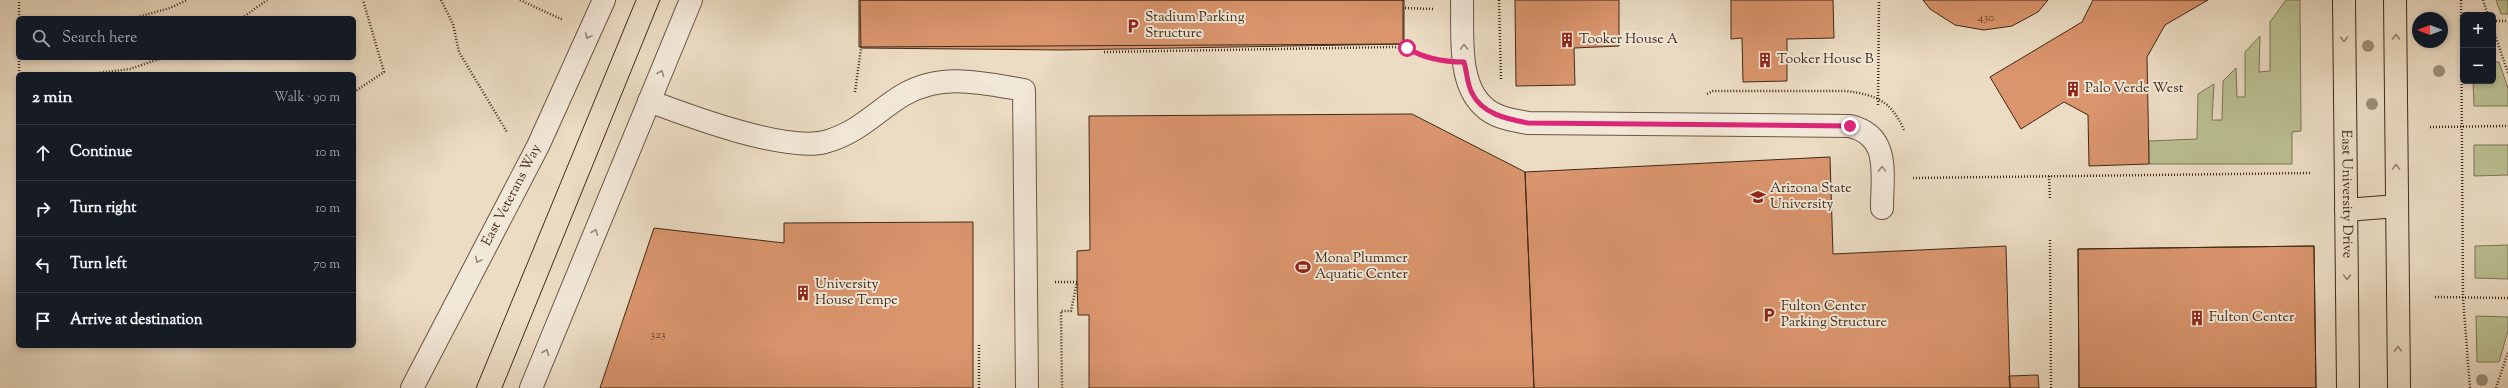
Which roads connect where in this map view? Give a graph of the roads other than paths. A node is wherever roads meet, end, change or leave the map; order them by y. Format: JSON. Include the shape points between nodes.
{"nodes":[{"id":1,"x":604,"y":0,"type":"edge"},
{"id":2,"x":691,"y":0,"type":"edge"},
{"id":3,"x":1462,"y":0,"type":"edge"},
{"id":4,"x":2344,"y":0,"type":"edge"},
{"id":5,"x":2395,"y":0,"type":"edge"},
{"id":6,"x":649,"y":101,"type":"junction"},
{"id":7,"x":2397,"y":206,"type":"junction"},
{"id":8,"x":1882,"y":208,"type":"dead end"},
{"id":9,"x":2346,"y":210,"type":"junction"},
{"id":10,"x":412,"y":388,"type":"edge"},
{"id":11,"x":531,"y":388,"type":"edge"},
{"id":12,"x":1027,"y":388,"type":"edge"},
{"id":13,"x":2348,"y":388,"type":"edge"},
{"id":14,"x":2398,"y":388,"type":"edge"}],
"edges":[{"from":1,"to":10,"type":"street","name":"East Veterans Way","one_way":true,"via":[[534,154]]},
{"from":6,"to":2,"type":"street","one_way":true},
{"from":8,"to":3,"type":"street","one_way":true,"via":[[1882,158],[1873,137],[1864,130],[1850,126],[1528,123],[1503,118],[1483,107],[1472,93],[1464,62]]},
{"from":4,"to":9,"type":"main road","name":"East University Drive","one_way":true},
{"from":7,"to":5,"type":"main road","one_way":true},
{"from":11,"to":6,"type":"street","one_way":true},
{"from":6,"to":12,"type":"street","via":[[774,140],[798,144],[824,142],[850,133],[902,95],[924,85],[950,80],[1024,90]]},
{"from":7,"to":9,"type":"main road"},
{"from":14,"to":7,"type":"main road","one_way":true},
{"from":9,"to":13,"type":"main road","name":"East University Drive","one_way":true}]}
